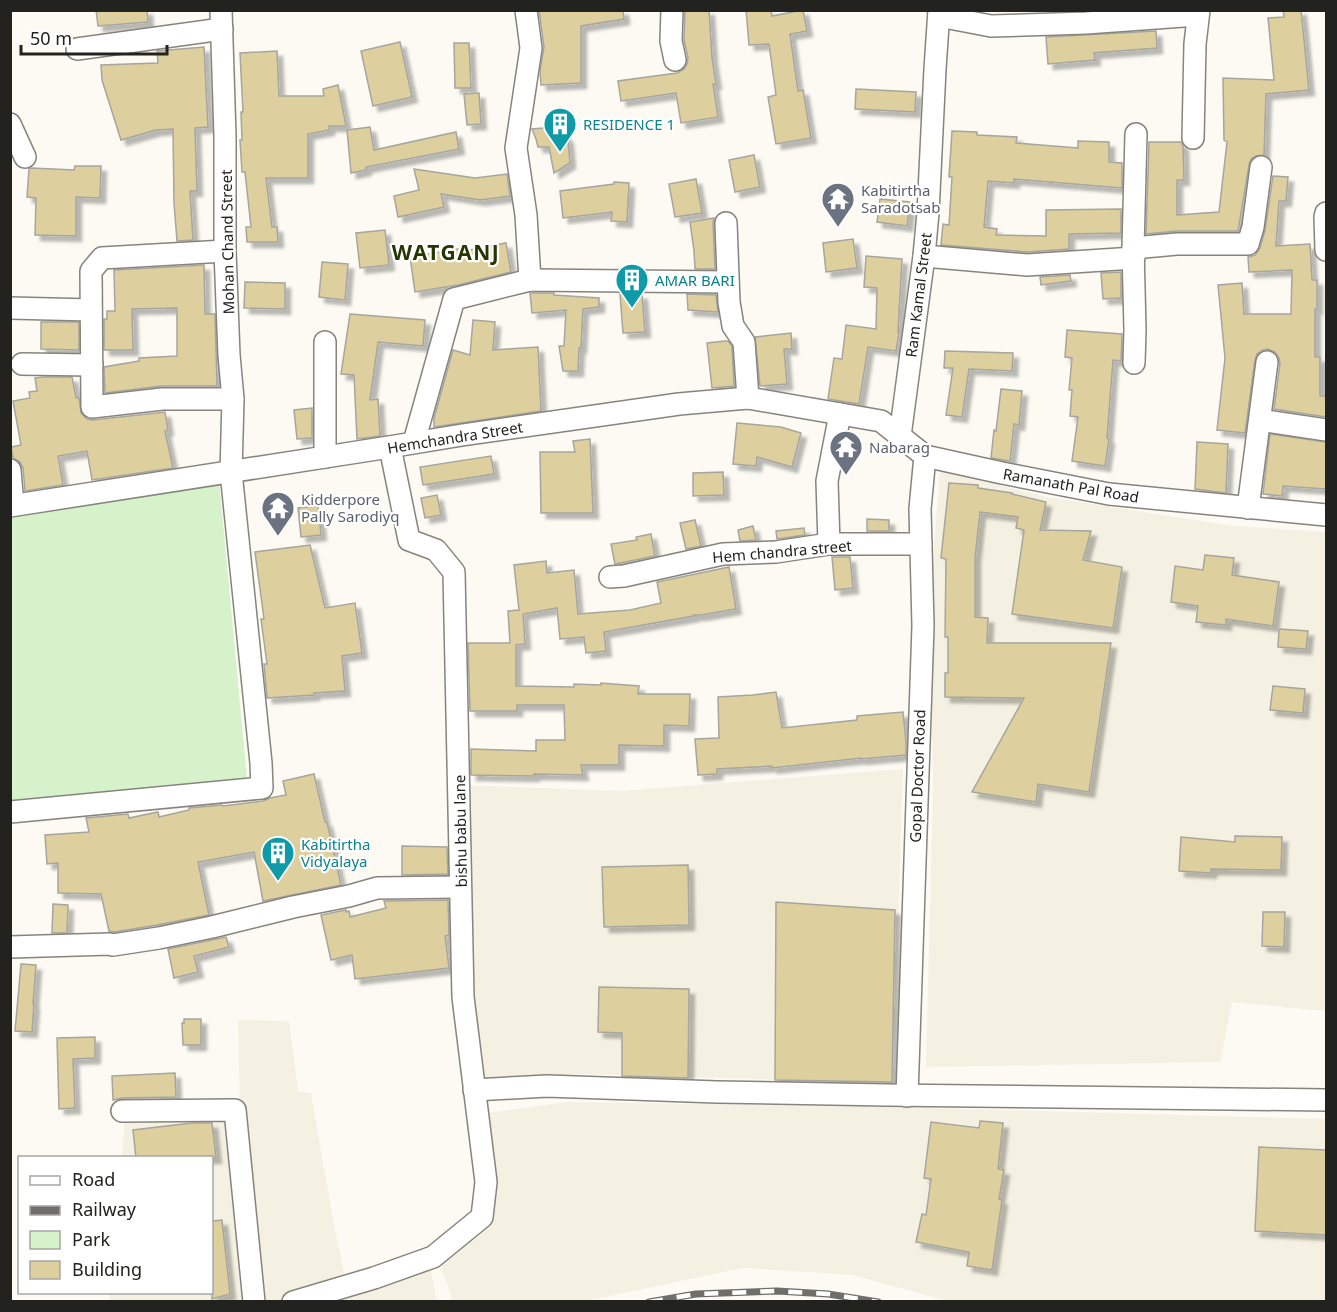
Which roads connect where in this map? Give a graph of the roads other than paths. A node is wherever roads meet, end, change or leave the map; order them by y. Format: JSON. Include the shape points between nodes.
{"nodes":[{"id":1,"x":526,"y":10,"type":"edge"},
{"id":2,"x":672,"y":10,"type":"edge"},
{"id":3,"x":939,"y":13,"type":"edge"},
{"id":4,"x":1199,"y":13,"type":"edge"},
{"id":5,"x":222,"y":20,"type":"edge"},
{"id":6,"x":77,"y":49,"type":"dead end"},
{"id":7,"x":675,"y":60,"type":"dead end"},
{"id":8,"x":10,"y":124,"type":"edge"},
{"id":9,"x":1136,"y":135,"type":"dead end"},
{"id":10,"x":1193,"y":138,"type":"dead end"},
{"id":11,"x":25,"y":157,"type":"dead end"},
{"id":12,"x":1261,"y":167,"type":"dead end"},
{"id":13,"x":1326,"y":213,"type":"edge"},
{"id":14,"x":726,"y":223,"type":"dead end"},
{"id":15,"x":1326,"y":250,"type":"edge"},
{"id":16,"x":225,"y":251,"type":"junction"},
{"id":17,"x":1133,"y":253,"type":"junction"},
{"id":18,"x":924,"y":256,"type":"junction"},
{"id":19,"x":530,"y":279,"type":"junction"},
{"id":20,"x":728,"y":282,"type":"junction"},
{"id":21,"x":10,"y":308,"type":"edge"},
{"id":22,"x":91,"y":310,"type":"junction"},
{"id":23,"x":326,"y":342,"type":"dead end"},
{"id":24,"x":1267,"y":362,"type":"dead end"},
{"id":25,"x":1134,"y":363,"type":"dead end"},
{"id":26,"x":22,"y":364,"type":"dead end"},
{"id":27,"x":92,"y":365,"type":"junction"},
{"id":28,"x":748,"y":398,"type":"junction"},
{"id":29,"x":233,"y":399,"type":"junction"},
{"id":30,"x":840,"y":414,"type":"junction"},
{"id":31,"x":1260,"y":420,"type":"junction"},
{"id":32,"x":1326,"y":430,"type":"edge"},
{"id":33,"x":898,"y":435,"type":"junction"},
{"id":34,"x":414,"y":442,"type":"junction"},
{"id":35,"x":390,"y":447,"type":"junction"},
{"id":36,"x":925,"y":456,"type":"junction"},
{"id":37,"x":325,"y":457,"type":"junction"},
{"id":38,"x":10,"y":470,"type":"edge"},
{"id":39,"x":231,"y":472,"type":"junction"},
{"id":40,"x":12,"y":505,"type":"edge"},
{"id":41,"x":1248,"y":508,"type":"junction"},
{"id":42,"x":1326,"y":515,"type":"edge"},
{"id":43,"x":829,"y":544,"type":"junction"},
{"id":44,"x":921,"y":544,"type":"junction"},
{"id":45,"x":610,"y":577,"type":"dead end"},
{"id":46,"x":10,"y":812,"type":"edge"},
{"id":47,"x":460,"y":887,"type":"junction"},
{"id":48,"x":10,"y":947,"type":"edge"},
{"id":49,"x":474,"y":1089,"type":"junction"},
{"id":50,"x":907,"y":1096,"type":"junction"},
{"id":51,"x":1326,"y":1100,"type":"edge"},
{"id":52,"x":122,"y":1111,"type":"dead end"},
{"id":53,"x":254,"y":1302,"type":"edge"},
{"id":54,"x":293,"y":1302,"type":"edge"}],
"edges":[{"from":1,"to":19,"type":"street","via":[[531,48],[516,148]]},
{"from":2,"to":7,"type":"street"},
{"from":3,"to":4,"type":"street","via":[[991,26]]},
{"from":3,"to":18,"type":"street","name":"Ram Kamal Street"},
{"from":4,"to":10,"type":"street"},
{"from":5,"to":6,"type":"street"},
{"from":5,"to":16,"type":"street","name":"Mohan Chand Street"},
{"from":8,"to":11,"type":"street"},
{"from":9,"to":17,"type":"street"},
{"from":12,"to":17,"type":"street","via":[[1248,244],[1177,244]]},
{"from":13,"to":15,"type":"street"},
{"from":14,"to":20,"type":"street"},
{"from":16,"to":22,"type":"street","via":[[102,258],[91,271]]},
{"from":16,"to":29,"type":"street","name":"Mohan Chand Street"},
{"from":17,"to":18,"type":"street","via":[[1027,265]]},
{"from":17,"to":25,"type":"street"},
{"from":18,"to":33,"type":"street","name":"Ram Kamal Street"},
{"from":19,"to":20,"type":"street"},
{"from":19,"to":34,"type":"street","via":[[454,298]]},
{"from":20,"to":28,"type":"street","via":[[733,326],[744,342]]},
{"from":21,"to":22,"type":"street"},
{"from":22,"to":27,"type":"street"},
{"from":23,"to":37,"type":"street"},
{"from":24,"to":31,"type":"street"},
{"from":26,"to":27,"type":"street"},
{"from":27,"to":29,"type":"street","via":[[92,407],[162,399]]},
{"from":28,"to":30,"type":"street","name":"Hemchandra Street"},
{"from":28,"to":34,"type":"street","name":"Hemchandra Street"},
{"from":29,"to":39,"type":"street","name":"Mohan Chand Street"},
{"from":30,"to":33,"type":"street","name":"Hemchandra Street","via":[[881,421]]},
{"from":30,"to":43,"type":"street","via":[[827,482]]},
{"from":31,"to":32,"type":"street"},
{"from":31,"to":41,"type":"street"},
{"from":33,"to":36,"type":"street","name":"Ramanath Pal Road"},
{"from":34,"to":35,"type":"street","name":"Hemchandra Street"},
{"from":35,"to":37,"type":"street","name":"Hemchandra Street"},
{"from":35,"to":47,"type":"street","name":"bishu babu lane","via":[[409,540],[436,550],[454,572]]},
{"from":36,"to":41,"type":"street","name":"Ramanath Pal Road","via":[[1109,494]]},
{"from":36,"to":44,"type":"street","name":"Gopal Doctor Road"},
{"from":37,"to":39,"type":"street","name":"Hemchandra Street"},
{"from":38,"to":40,"type":"street"},
{"from":39,"to":40,"type":"street","name":"Hemchandra Street"},
{"from":39,"to":46,"type":"street","name":"Mohan Chand Street","via":[[262,788]]},
{"from":41,"to":42,"type":"street","name":"Ramanath Pal Road"},
{"from":43,"to":44,"type":"street","name":"Hem chandra street"},
{"from":43,"to":45,"type":"street","name":"Hem chandra street","via":[[723,554]]},
{"from":44,"to":50,"type":"street","name":"Gopal Doctor Road","via":[[922,626]]},
{"from":47,"to":48,"type":"street","via":[[377,888],[212,927],[113,945]]},
{"from":47,"to":49,"type":"street","name":"bishu babu lane","via":[[463,997]]},
{"from":49,"to":50,"type":"street","via":[[547,1086]]},
{"from":49,"to":54,"type":"street","name":"bishu babu lane","via":[[486,1182],[482,1217],[433,1257]]},
{"from":50,"to":51,"type":"street"},
{"from":52,"to":53,"type":"street","via":[[235,1110]]}]}
